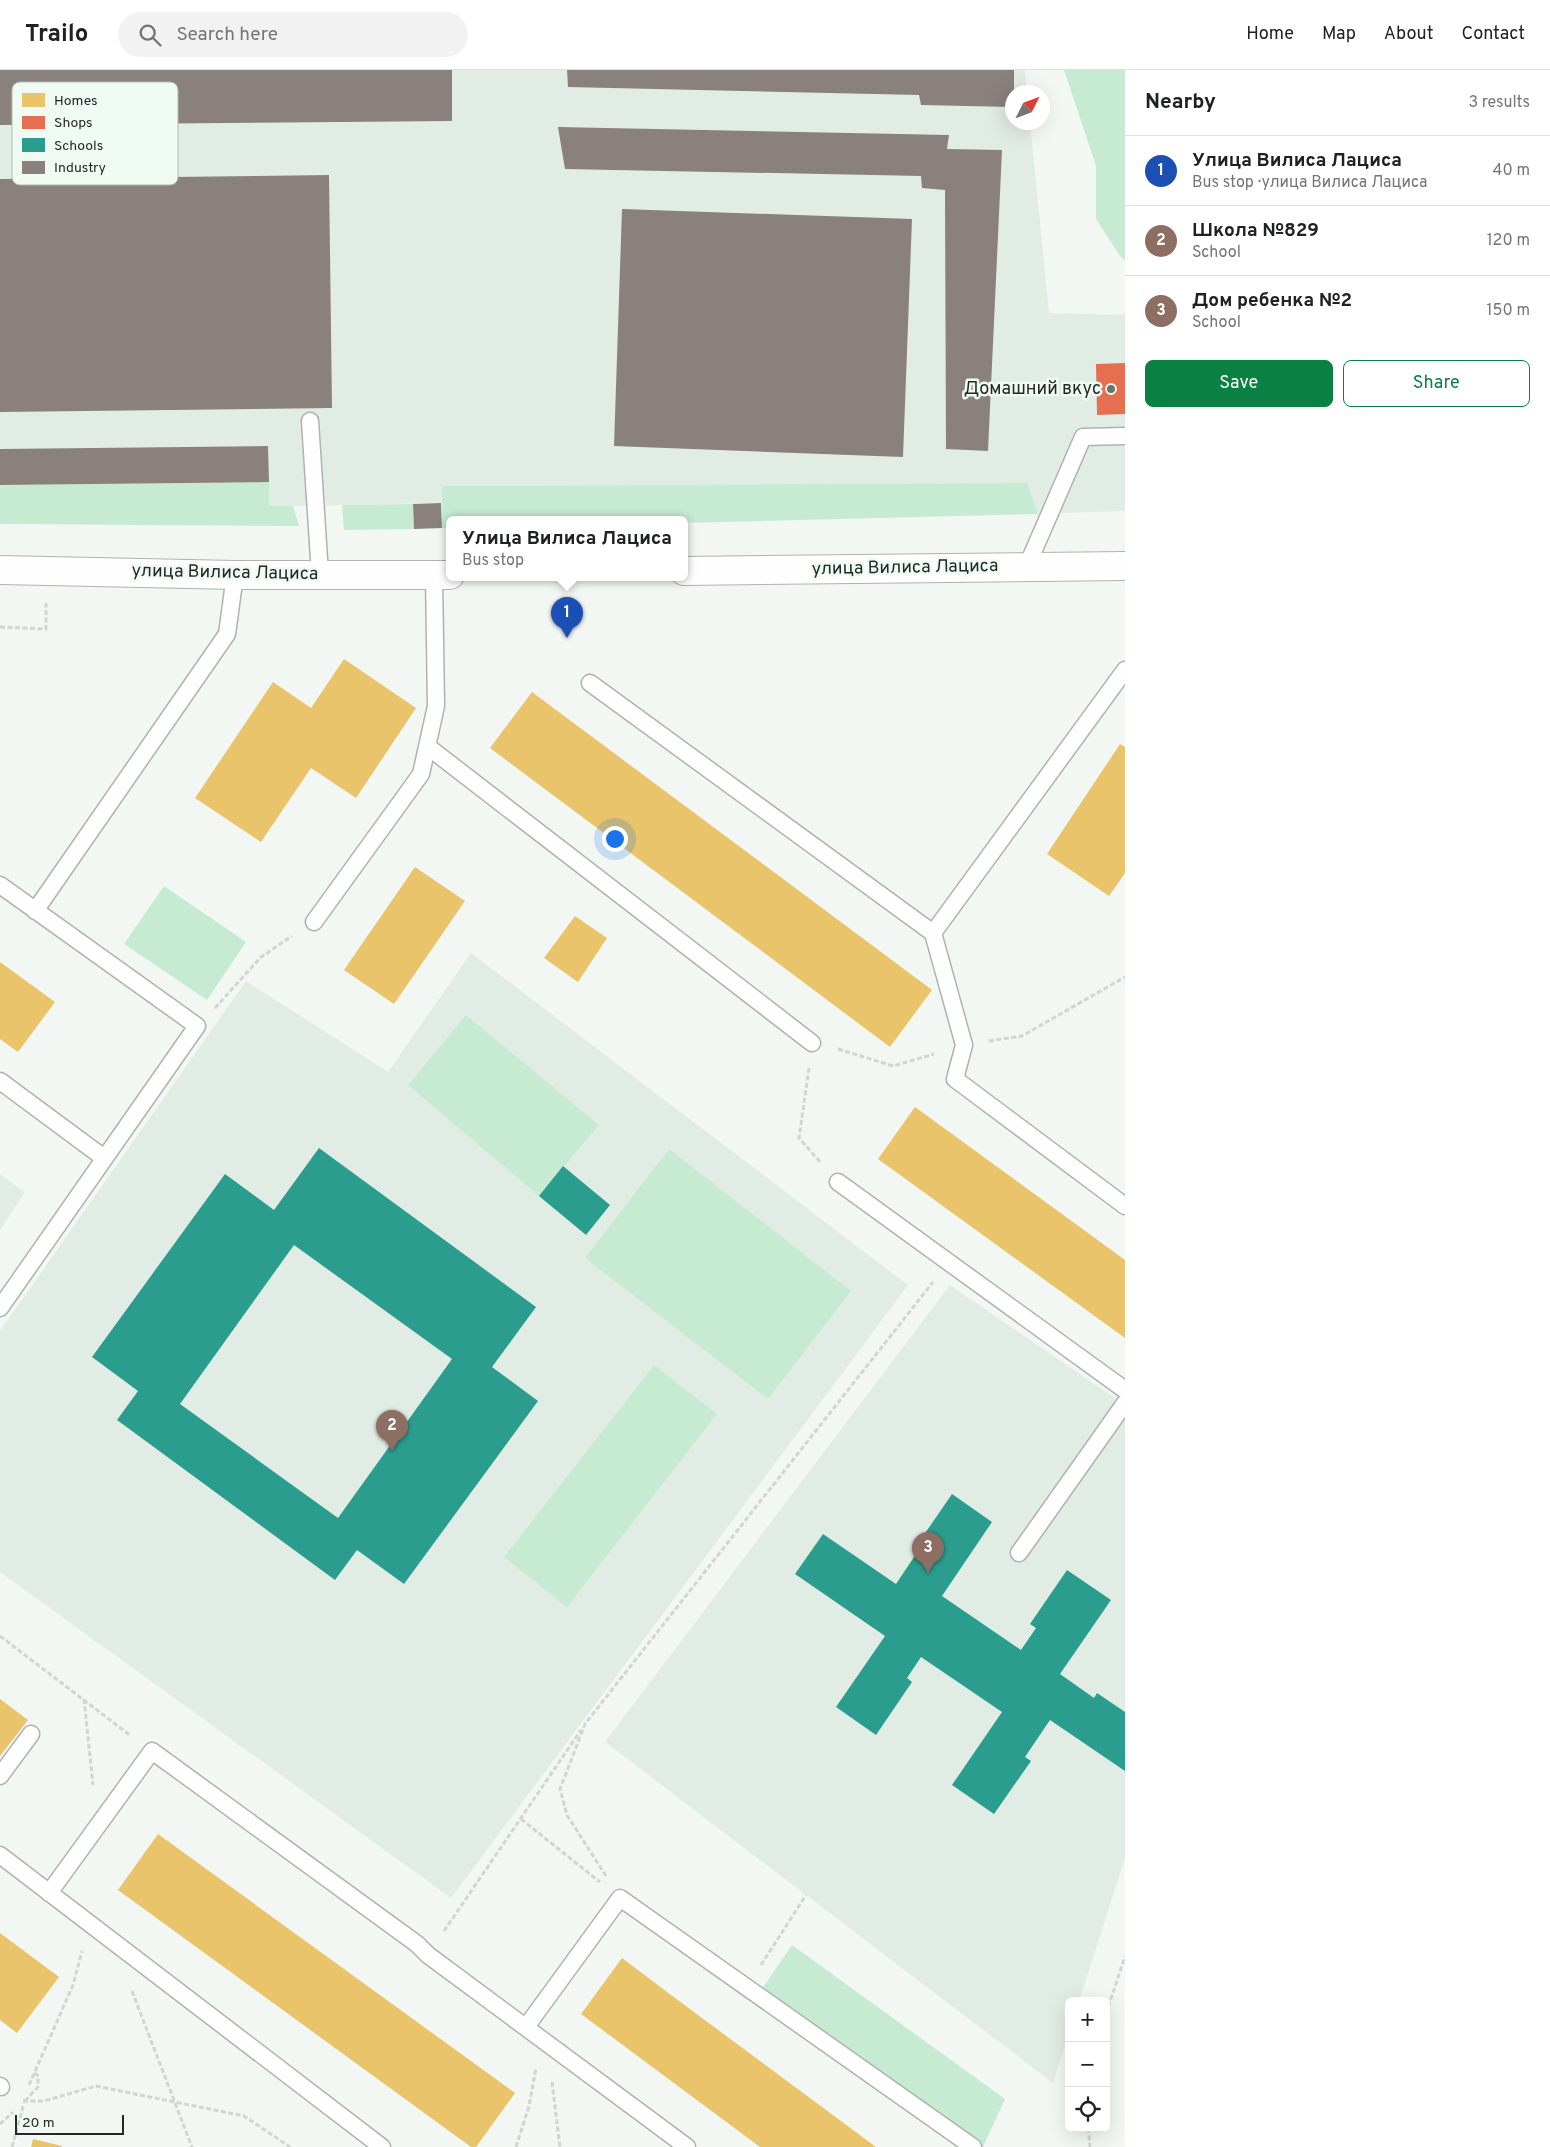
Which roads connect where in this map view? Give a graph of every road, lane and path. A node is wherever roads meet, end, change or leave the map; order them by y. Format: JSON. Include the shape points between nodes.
{"nodes":[{"id":1,"x":310,"y":421,"type":"dead end"},
{"id":2,"x":1125,"y":436,"type":"edge"},
{"id":3,"x":1027,"y":566,"type":"junction"},
{"id":4,"x":1125,"y":566,"type":"edge"},
{"id":5,"x":0,"y":570,"type":"edge"},
{"id":6,"x":688,"y":571,"type":"edge"},
{"id":7,"x":320,"y":574,"type":"junction"},
{"id":8,"x":235,"y":575,"type":"junction"},
{"id":9,"x":442,"y":575,"type":"edge"},
{"id":10,"x":1125,"y":670,"type":"edge"},
{"id":11,"x":590,"y":683,"type":"dead end"},
{"id":12,"x":427,"y":746,"type":"junction"},
{"id":13,"x":0,"y":885,"type":"edge"},
{"id":14,"x":35,"y":911,"type":"junction"},
{"id":15,"x":314,"y":922,"type":"joint"},
{"id":16,"x":933,"y":933,"type":"junction"},
{"id":17,"x":1125,"y":977,"type":"edge"},
{"id":18,"x":197,"y":1026,"type":"junction"},
{"id":19,"x":812,"y":1044,"type":"junction"},
{"id":20,"x":964,"y":1044,"type":"junction"},
{"id":21,"x":0,"y":1082,"type":"edge"},
{"id":22,"x":104,"y":1158,"type":"junction"},
{"id":23,"x":838,"y":1182,"type":"joint"},
{"id":24,"x":1125,"y":1206,"type":"edge"},
{"id":25,"x":945,"y":1261,"type":"junction"},
{"id":26,"x":0,"y":1308,"type":"edge"},
{"id":27,"x":1125,"y":1390,"type":"edge"},
{"id":28,"x":1125,"y":1403,"type":"edge"},
{"id":29,"x":1019,"y":1554,"type":"dead end"},
{"id":30,"x":0,"y":1636,"type":"edge"},
{"id":31,"x":84,"y":1699,"type":"junction"},
{"id":32,"x":586,"y":1724,"type":"junction"},
{"id":33,"x":32,"y":1734,"type":"dead end"},
{"id":34,"x":152,"y":1751,"type":"junction"},
{"id":35,"x":0,"y":1776,"type":"edge"},
{"id":36,"x":521,"y":1818,"type":"junction"},
{"id":37,"x":98,"y":1825,"type":"junction"},
{"id":38,"x":0,"y":1855,"type":"edge"},
{"id":39,"x":49,"y":1893,"type":"junction"},
{"id":40,"x":806,"y":1895,"type":"dead end"},
{"id":41,"x":620,"y":1898,"type":"junction"},
{"id":42,"x":89,"y":1924,"type":"junction"},
{"id":43,"x":114,"y":1942,"type":"junction"},
{"id":44,"x":428,"y":1954,"type":"junction"},
{"id":45,"x":1125,"y":1956,"type":"edge"},
{"id":46,"x":747,"y":1987,"type":"junction"},
{"id":47,"x":1110,"y":2002,"type":"edge"},
{"id":48,"x":526,"y":2027,"type":"junction"},
{"id":49,"x":545,"y":2042,"type":"junction"},
{"id":50,"x":24,"y":2101,"type":"junction"},
{"id":51,"x":175,"y":2102,"type":"junction"},
{"id":52,"x":16,"y":2103,"type":"dead end"},
{"id":53,"x":1088,"y":2132,"type":"edge"},
{"id":54,"x":12,"y":2147,"type":"edge"},
{"id":55,"x":192,"y":2147,"type":"edge"},
{"id":56,"x":290,"y":2147,"type":"edge"},
{"id":57,"x":382,"y":2147,"type":"edge"},
{"id":58,"x":516,"y":2147,"type":"edge"},
{"id":59,"x":560,"y":2147,"type":"edge"},
{"id":60,"x":687,"y":2147,"type":"edge"},
{"id":61,"x":973,"y":2147,"type":"edge"},
{"id":62,"x":1090,"y":2147,"type":"edge"}],
"edges":[{"from":1,"to":7,"type":"lane"},
{"from":2,"to":3,"type":"lane","via":[[1083,437]]},
{"from":3,"to":4,"type":"street","name":"улица Вилиса Лациса"},
{"from":3,"to":6,"type":"street","name":"улица Вилиса Лациса"},
{"from":5,"to":8,"type":"street","name":"улица Вилиса Лациса"},
{"from":7,"to":8,"type":"street","name":"улица Вилиса Лациса"},
{"from":7,"to":9,"type":"street","name":"улица Вилиса Лациса"},
{"from":8,"to":14,"type":"lane","via":[[227,634]]},
{"from":9,"to":12,"type":"lane","via":[[436,706]]},
{"from":10,"to":16,"type":"lane"},
{"from":11,"to":16,"type":"lane"},
{"from":12,"to":15,"type":"lane","via":[[421,774]]},
{"from":12,"to":19,"type":"lane"},
{"from":13,"to":14,"type":"lane"},
{"from":14,"to":18,"type":"lane"},
{"from":15,"to":18,"type":"path","via":[[261,957]]},
{"from":16,"to":20,"type":"lane"},
{"from":17,"to":20,"type":"path","via":[[1022,1036]]},
{"from":18,"to":22,"type":"lane"},
{"from":19,"to":20,"type":"path","via":[[854,1052],[893,1066]]},
{"from":19,"to":23,"type":"path","via":[[799,1138]]},
{"from":20,"to":24,"type":"lane","via":[[954,1079]]},
{"from":21,"to":22,"type":"lane"},
{"from":22,"to":26,"type":"lane"},
{"from":23,"to":25,"type":"lane"},
{"from":25,"to":27,"type":"lane"},
{"from":25,"to":32,"type":"path","via":[[936,1278]]},
{"from":28,"to":29,"type":"lane"},
{"from":30,"to":31,"type":"path"},
{"from":31,"to":34,"type":"path"},
{"from":31,"to":37,"type":"path"},
{"from":32,"to":36,"type":"path"},
{"from":32,"to":41,"type":"path","via":[[560,1789],[566,1815]]},
{"from":33,"to":35,"type":"lane"},
{"from":34,"to":37,"type":"lane"},
{"from":34,"to":44,"type":"lane"},
{"from":36,"to":41,"type":"path"},
{"from":36,"to":44,"type":"path"},
{"from":37,"to":39,"type":"lane"},
{"from":38,"to":39,"type":"lane"},
{"from":39,"to":42,"type":"lane"},
{"from":40,"to":46,"type":"path"},
{"from":41,"to":46,"type":"lane"},
{"from":41,"to":48,"type":"lane"},
{"from":42,"to":43,"type":"lane"},
{"from":42,"to":50,"type":"path","via":[[73,1985],[34,2072],[38,2076],[38,2087]]},
{"from":43,"to":51,"type":"path"},
{"from":43,"to":57,"type":"lane"},
{"from":44,"to":48,"type":"lane"},
{"from":45,"to":47,"type":"path"},
{"from":46,"to":61,"type":"lane"},
{"from":48,"to":49,"type":"lane"},
{"from":49,"to":58,"type":"path","via":[[530,2106]]},
{"from":49,"to":59,"type":"path"},
{"from":49,"to":60,"type":"lane"},
{"from":50,"to":51,"type":"path","via":[[44,2101],[96,2086]]},
{"from":50,"to":52,"type":"path"},
{"from":50,"to":54,"type":"path"},
{"from":51,"to":55,"type":"path"},
{"from":51,"to":56,"type":"path","via":[[244,2116]]},
{"from":53,"to":62,"type":"path"}]}
